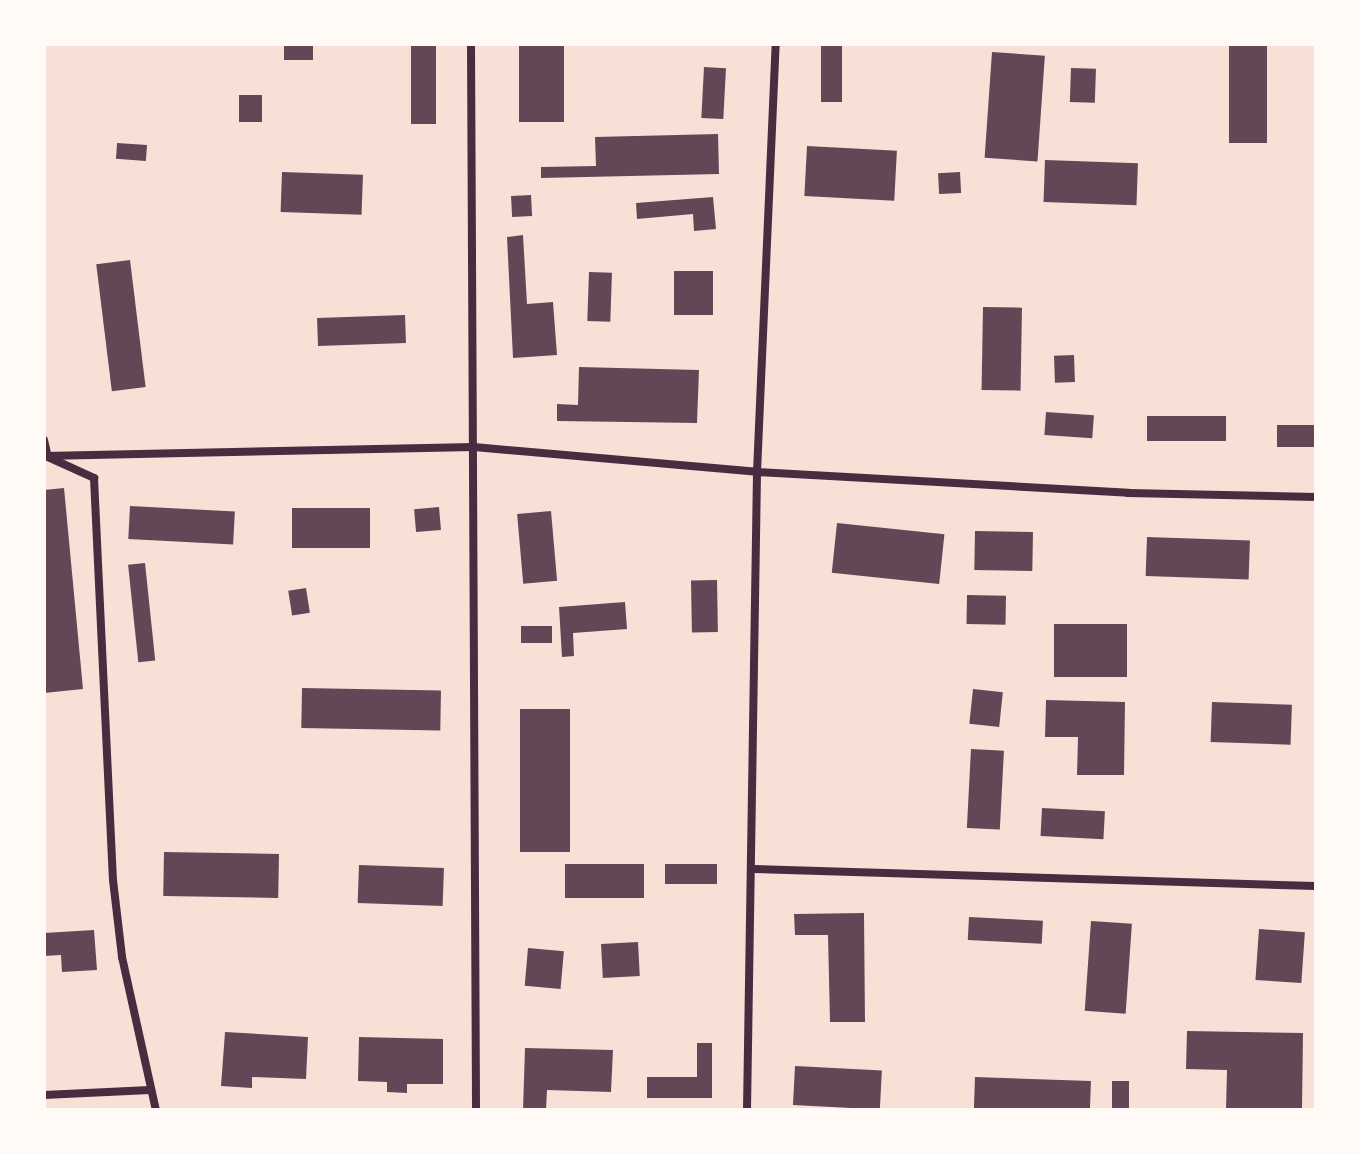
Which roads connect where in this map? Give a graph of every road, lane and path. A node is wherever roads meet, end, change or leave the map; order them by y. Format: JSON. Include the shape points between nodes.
{"nodes":[{"id":1,"x":471,"y":44,"type":"edge"},
{"id":2,"x":776,"y":44,"type":"edge"},
{"id":3,"x":44,"y":440,"type":"edge"},
{"id":4,"x":474,"y":447,"type":"junction"},
{"id":5,"x":46,"y":456,"type":"edge"},
{"id":6,"x":757,"y":472,"type":"junction"},
{"id":7,"x":1316,"y":497,"type":"edge"},
{"id":8,"x":752,"y":869,"type":"junction"},
{"id":9,"x":1316,"y":886,"type":"edge"},
{"id":10,"x":150,"y":1090,"type":"junction"},
{"id":11,"x":44,"y":1095,"type":"edge"},
{"id":12,"x":156,"y":1110,"type":"edge"},
{"id":13,"x":476,"y":1110,"type":"edge"},
{"id":14,"x":747,"y":1110,"type":"edge"}],
"edges":[{"from":1,"to":4,"type":"street"},
{"from":2,"to":6,"type":"street"},
{"from":3,"to":5,"type":"street"},
{"from":4,"to":5,"type":"street"},
{"from":4,"to":6,"type":"street"},
{"from":4,"to":13,"type":"street"},
{"from":5,"to":10,"type":"street","via":[[94,478],[113,880]]},
{"from":6,"to":7,"type":"street","via":[[1128,493]]},
{"from":6,"to":8,"type":"street"},
{"from":8,"to":9,"type":"street"},
{"from":8,"to":14,"type":"street"},
{"from":10,"to":11,"type":"street"},
{"from":10,"to":12,"type":"street"}]}
